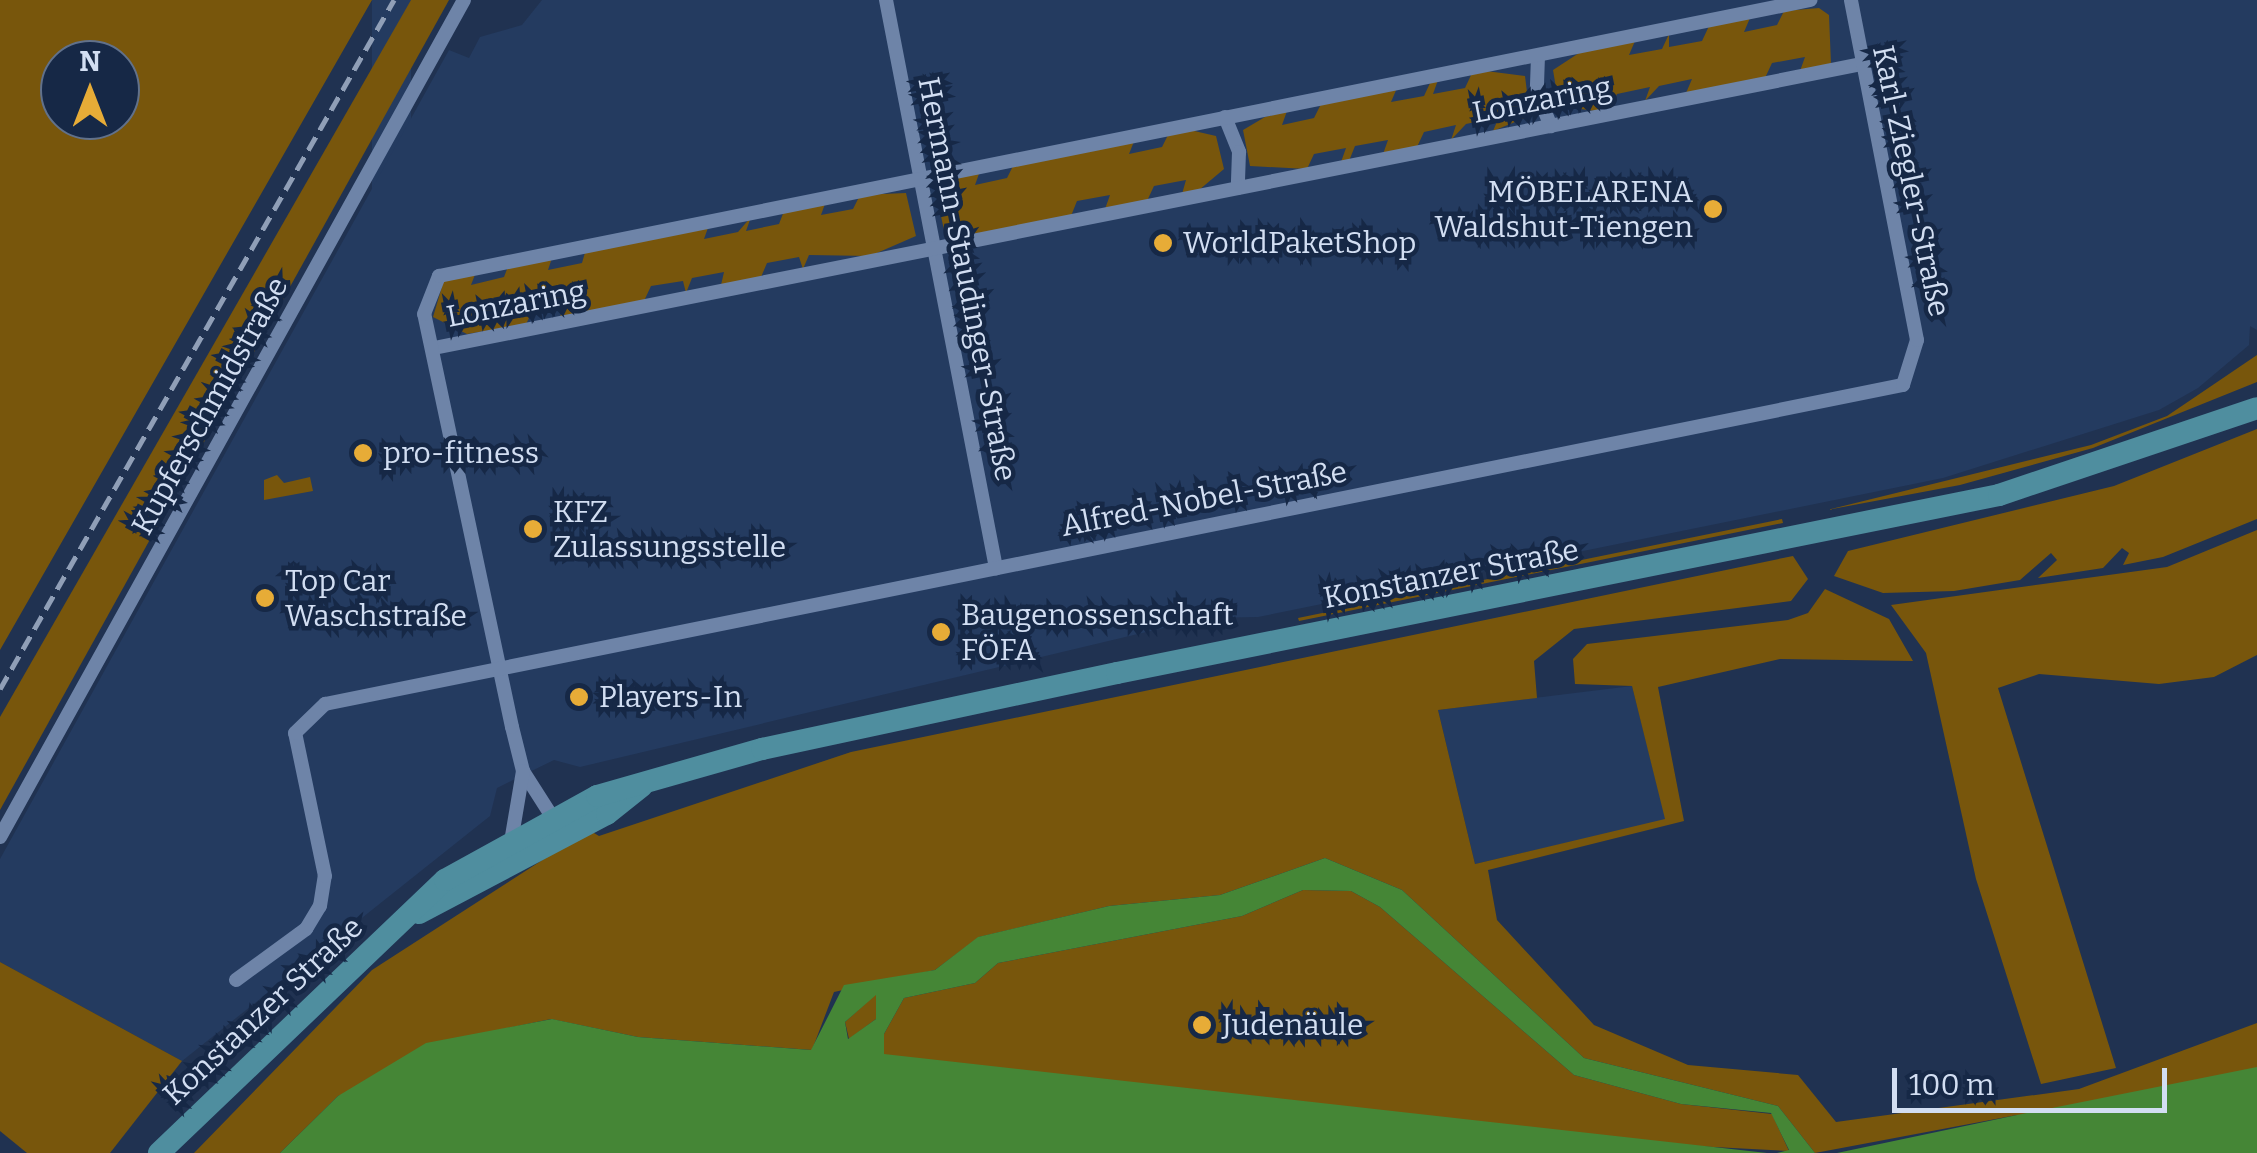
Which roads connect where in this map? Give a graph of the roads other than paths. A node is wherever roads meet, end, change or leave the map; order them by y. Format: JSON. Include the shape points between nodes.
{"nodes":[{"id":1,"x":464,"y":0,"type":"edge"},
{"id":2,"x":886,"y":0,"type":"edge"},
{"id":3,"x":1810,"y":0,"type":"edge"},
{"id":4,"x":1851,"y":0,"type":"edge"},
{"id":5,"x":1538,"y":56,"type":"junction"},
{"id":6,"x":1857,"y":65,"type":"junction"},
{"id":7,"x":1225,"y":118,"type":"junction"},
{"id":8,"x":1552,"y":126,"type":"junction"},
{"id":9,"x":919,"y":178,"type":"junction"},
{"id":10,"x":1238,"y":188,"type":"junction"},
{"id":11,"x":933,"y":249,"type":"junction"},
{"id":12,"x":434,"y":348,"type":"junction"},
{"id":13,"x":1914,"y":374,"type":"joint"},
{"id":14,"x":2257,"y":408,"type":"edge"},
{"id":15,"x":996,"y":568,"type":"junction"},
{"id":16,"x":499,"y":669,"type":"junction"},
{"id":17,"x":523,"y":770,"type":"junction"},
{"id":18,"x":650,"y":778,"type":"junction"},
{"id":19,"x":550,"y":815,"type":"junction"},
{"id":20,"x":512,"y":836,"type":"junction"},
{"id":21,"x":0,"y":837,"type":"edge"},
{"id":22,"x":535,"y":851,"type":"junction"},
{"id":23,"x":411,"y":916,"type":"junction"},
{"id":24,"x":236,"y":980,"type":"dead end"},
{"id":25,"x":159,"y":1153,"type":"edge"}],
"edges":[{"from":1,"to":21,"type":"street","name":"Kupferschmidstraße"},
{"from":2,"to":9,"type":"street","name":"Hermann-Staudinger-Straße"},
{"from":3,"to":5,"type":"street","name":"Lonzaring"},
{"from":4,"to":6,"type":"street","name":"Karl-Ziegler-Straße"},
{"from":5,"to":7,"type":"street","name":"Lonzaring"},
{"from":5,"to":8,"type":"street","via":[[1537,92]]},
{"from":6,"to":8,"type":"street","name":"Lonzaring"},
{"from":6,"to":13,"type":"street","name":"Karl-Ziegler-Straße","via":[[1916,340]]},
{"from":7,"to":9,"type":"street","name":"Lonzaring"},
{"from":7,"to":10,"type":"street","via":[[1239,152]]},
{"from":8,"to":10,"type":"street","name":"Lonzaring"},
{"from":9,"to":11,"type":"street","name":"Hermann-Staudinger-Straße"},
{"from":9,"to":12,"type":"street","name":"Lonzaring","via":[[478,266],[428,285]]},
{"from":10,"to":11,"type":"street","name":"Lonzaring"},
{"from":11,"to":12,"type":"street","name":"Lonzaring"},
{"from":11,"to":15,"type":"street","name":"Hermann-Staudinger-Straße"},
{"from":12,"to":16,"type":"street"},
{"from":13,"to":15,"type":"street","name":"Alfred-Nobel-Straße","via":[[1888,392]]},
{"from":14,"to":18,"type":"main road","name":"Konstanzer Straße","via":[[2000,495],[1117,672]]},
{"from":15,"to":16,"type":"street","name":"Alfred-Nobel-Straße"},
{"from":16,"to":17,"type":"street"},
{"from":16,"to":24,"type":"street","name":"Alfred-Nobel-Straße","via":[[309,710],[295,733],[324,876],[320,906],[306,929]]},
{"from":17,"to":19,"type":"street"},
{"from":17,"to":20,"type":"street"},
{"from":18,"to":19,"type":"main road","name":"Konstanzer Straße"},
{"from":18,"to":22,"type":"main road","name":"Konstanzer Straße","via":[[607,814]]},
{"from":19,"to":20,"type":"main road","name":"Konstanzer Straße"},
{"from":19,"to":22,"type":"street"},
{"from":20,"to":23,"type":"main road","name":"Konstanzer Straße","via":[[445,880]]},
{"from":22,"to":23,"type":"main road","name":"Konstanzer Straße"},
{"from":23,"to":25,"type":"main road","name":"Konstanzer Straße"}]}
